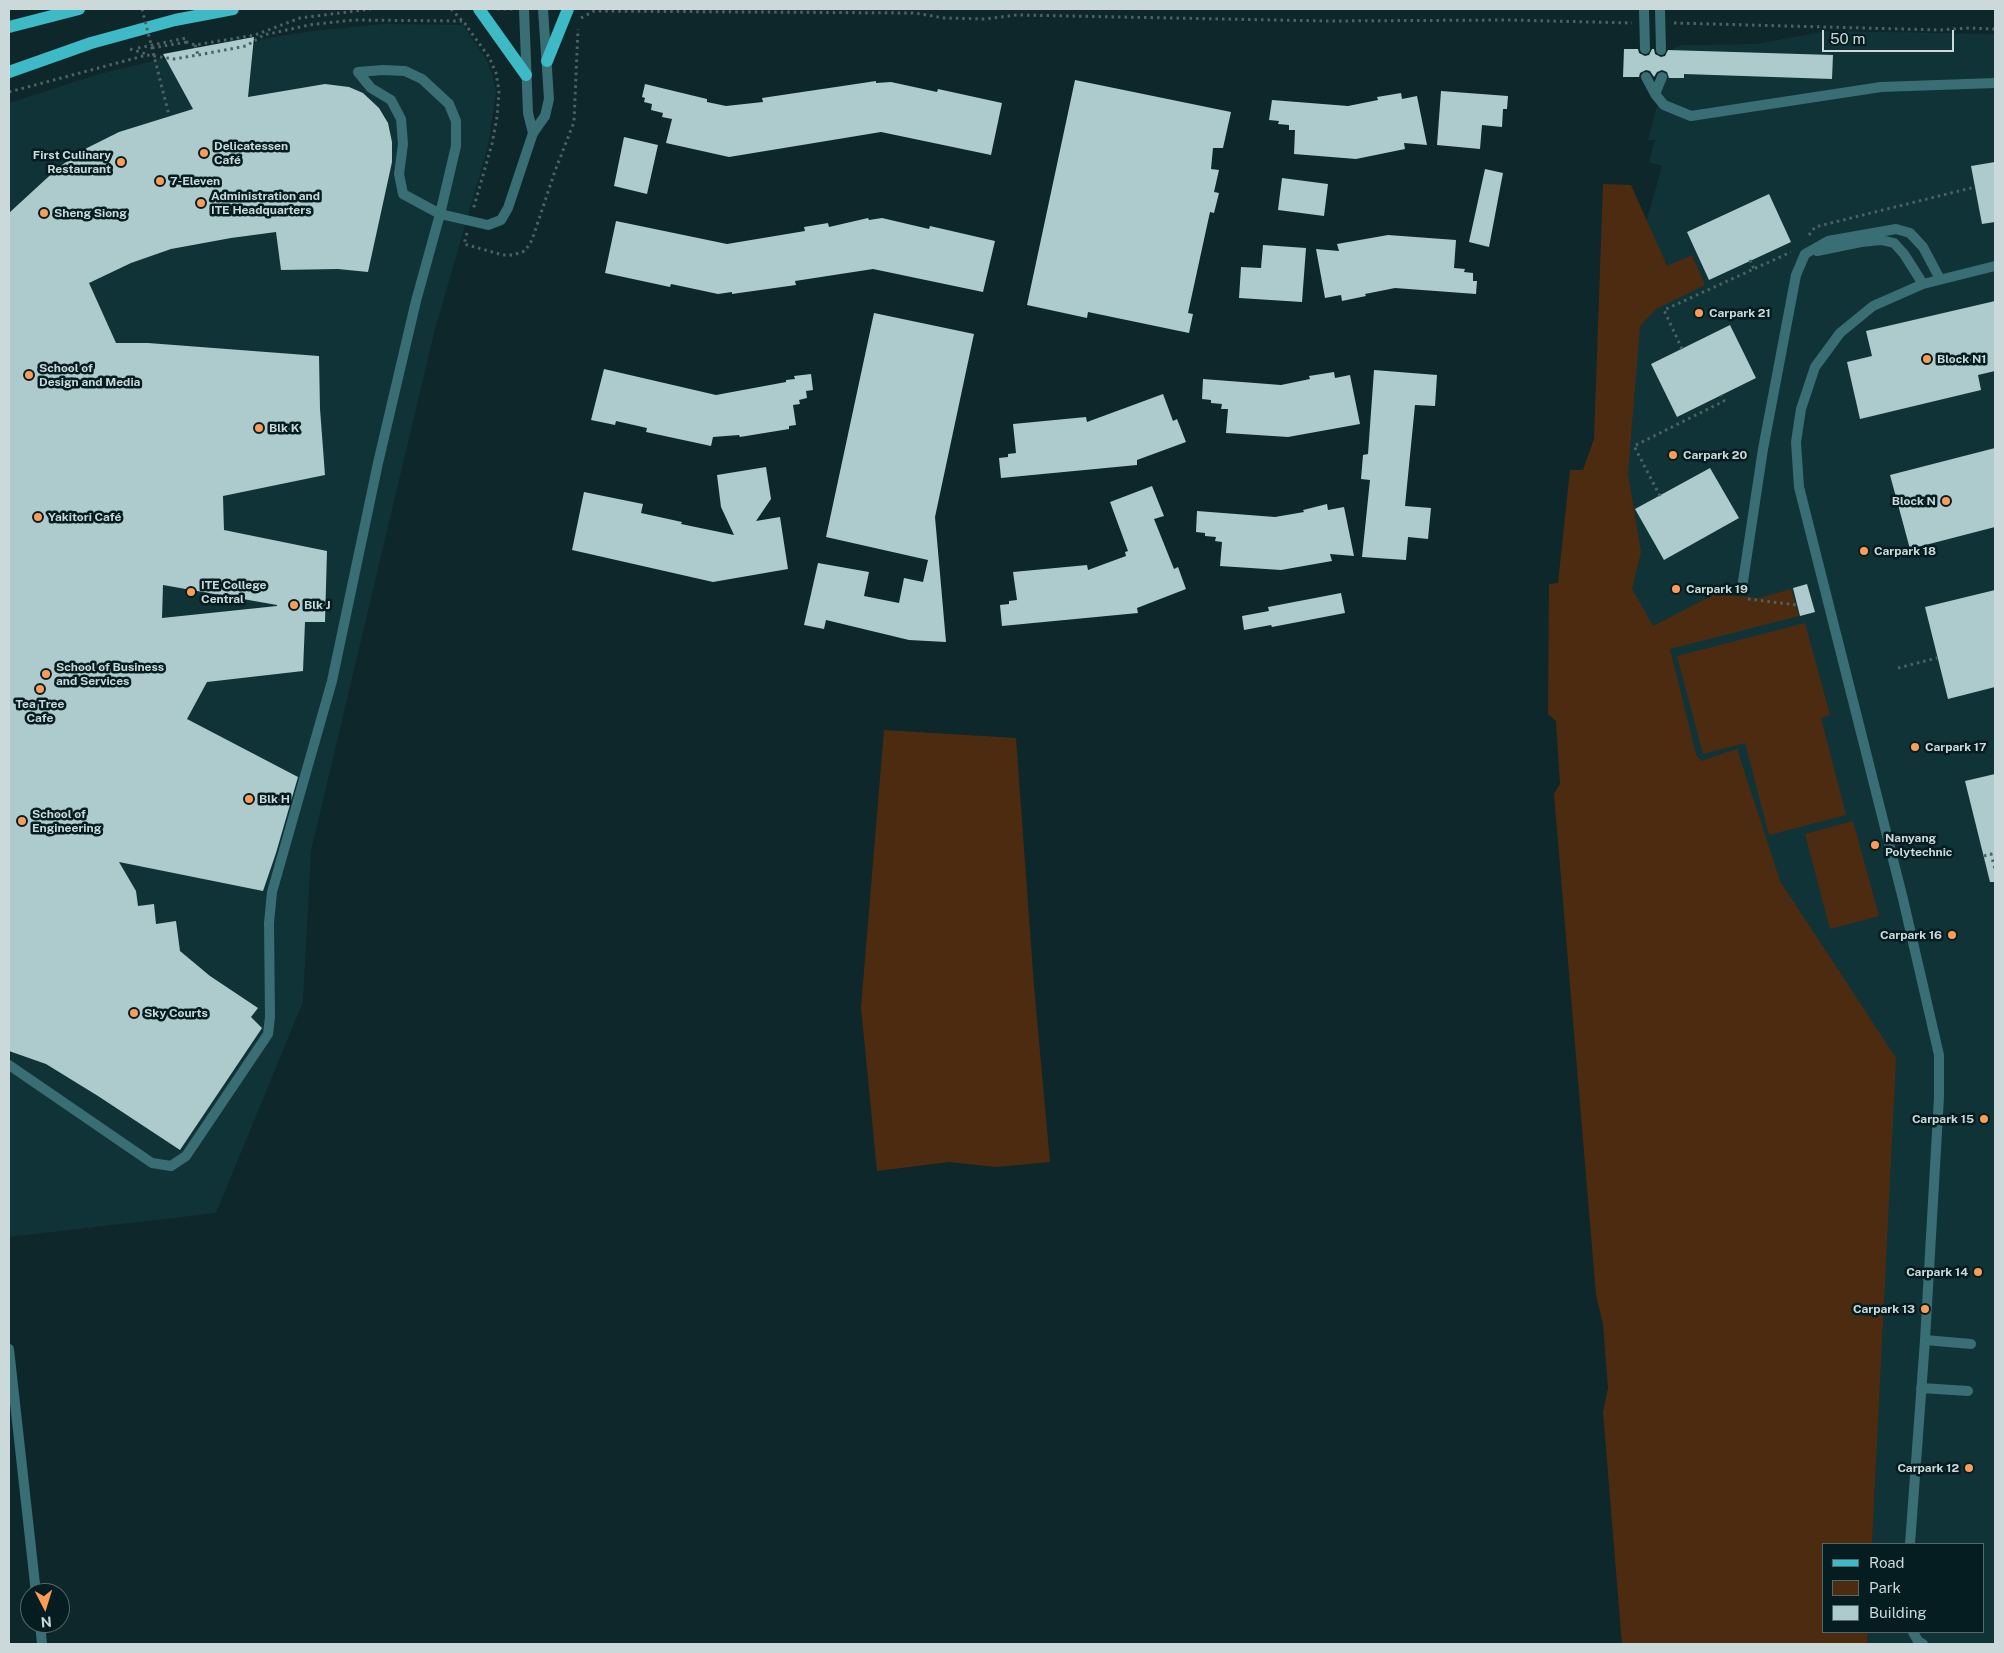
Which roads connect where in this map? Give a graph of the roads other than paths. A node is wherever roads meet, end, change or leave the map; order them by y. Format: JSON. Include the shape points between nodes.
{"nodes":[{"id":1,"x":79,"y":9,"type":"edge"},
{"id":2,"x":233,"y":9,"type":"edge"},
{"id":3,"x":478,"y":9,"type":"edge"},
{"id":4,"x":524,"y":9,"type":"edge"},
{"id":5,"x":543,"y":9,"type":"edge"},
{"id":6,"x":567,"y":9,"type":"edge"},
{"id":7,"x":1644,"y":9,"type":"edge"},
{"id":8,"x":1660,"y":9,"type":"edge"},
{"id":9,"x":9,"y":27,"type":"edge"},
{"id":10,"x":1645,"y":48,"type":"dead end"},
{"id":11,"x":1661,"y":48,"type":"dead end"},
{"id":12,"x":547,"y":61,"type":"junction"},
{"id":13,"x":9,"y":72,"type":"edge"},
{"id":14,"x":526,"y":75,"type":"junction"},
{"id":15,"x":1646,"y":77,"type":"dead end"},
{"id":16,"x":1662,"y":77,"type":"dead end"},
{"id":17,"x":1995,"y":83,"type":"edge"},
{"id":18,"x":1655,"y":94,"type":"junction"},
{"id":19,"x":533,"y":133,"type":"junction"},
{"id":20,"x":440,"y":214,"type":"junction"},
{"id":21,"x":1800,"y":252,"type":"junction"},
{"id":22,"x":1995,"y":266,"type":"edge"},
{"id":23,"x":1940,"y":279,"type":"junction"},
{"id":24,"x":1923,"y":284,"type":"junction"},
{"id":25,"x":1742,"y":588,"type":"road end"},
{"id":26,"x":9,"y":1065,"type":"edge"},
{"id":27,"x":1925,"y":1340,"type":"junction"},
{"id":28,"x":1972,"y":1344,"type":"dead end"},
{"id":29,"x":9,"y":1349,"type":"edge"},
{"id":30,"x":1921,"y":1388,"type":"junction"},
{"id":31,"x":1968,"y":1391,"type":"dead end"},
{"id":32,"x":1910,"y":1543,"type":"edge"},
{"id":33,"x":35,"y":1583,"type":"edge"},
{"id":34,"x":1914,"y":1633,"type":"edge"},
{"id":35,"x":1923,"y":1644,"type":"edge"}],
"edges":[{"from":1,"to":9,"type":"main road"},
{"from":2,"to":13,"type":"main road","via":[[175,20],[91,43]]},
{"from":3,"to":14,"type":"main road"},
{"from":4,"to":14,"type":"street"},
{"from":5,"to":12,"type":"street"},
{"from":6,"to":12,"type":"main road"},
{"from":7,"to":10,"type":"street"},
{"from":8,"to":11,"type":"street"},
{"from":12,"to":19,"type":"street","via":[[549,100],[545,116]]},
{"from":14,"to":19,"type":"street","via":[[528,113]]},
{"from":15,"to":18,"type":"street"},
{"from":16,"to":18,"type":"street"},
{"from":17,"to":18,"type":"street","via":[[1881,87],[1691,116],[1664,105]]},
{"from":19,"to":20,"type":"street","via":[[508,208],[500,220],[488,225]]},
{"from":20,"to":20,"type":"street","via":[[403,194],[399,174],[403,144],[401,120],[390,100],[371,88],[358,72],[405,71],[422,79],[449,104],[456,121],[456,146]]},
{"from":20,"to":26,"type":"street","via":[[378,463],[332,681],[272,892],[268,1034],[186,1156],[171,1166],[152,1163]]},
{"from":21,"to":23,"type":"street","via":[[1828,241],[1896,229],[1910,232]]},
{"from":21,"to":24,"type":"street","via":[[1881,240],[1894,243]]},
{"from":21,"to":25,"type":"street","via":[[1764,440]]},
{"from":22,"to":23,"type":"street"},
{"from":23,"to":24,"type":"street"},
{"from":24,"to":27,"type":"street","via":[[1873,306],[1840,333],[1815,367],[1801,410],[1796,442],[1799,486],[1904,899],[1939,1055]]},
{"from":27,"to":28,"type":"street"},
{"from":27,"to":30,"type":"street"},
{"from":29,"to":33,"type":"street"},
{"from":30,"to":31,"type":"street"},
{"from":30,"to":32,"type":"street"},
{"from":34,"to":35,"type":"street"}]}
